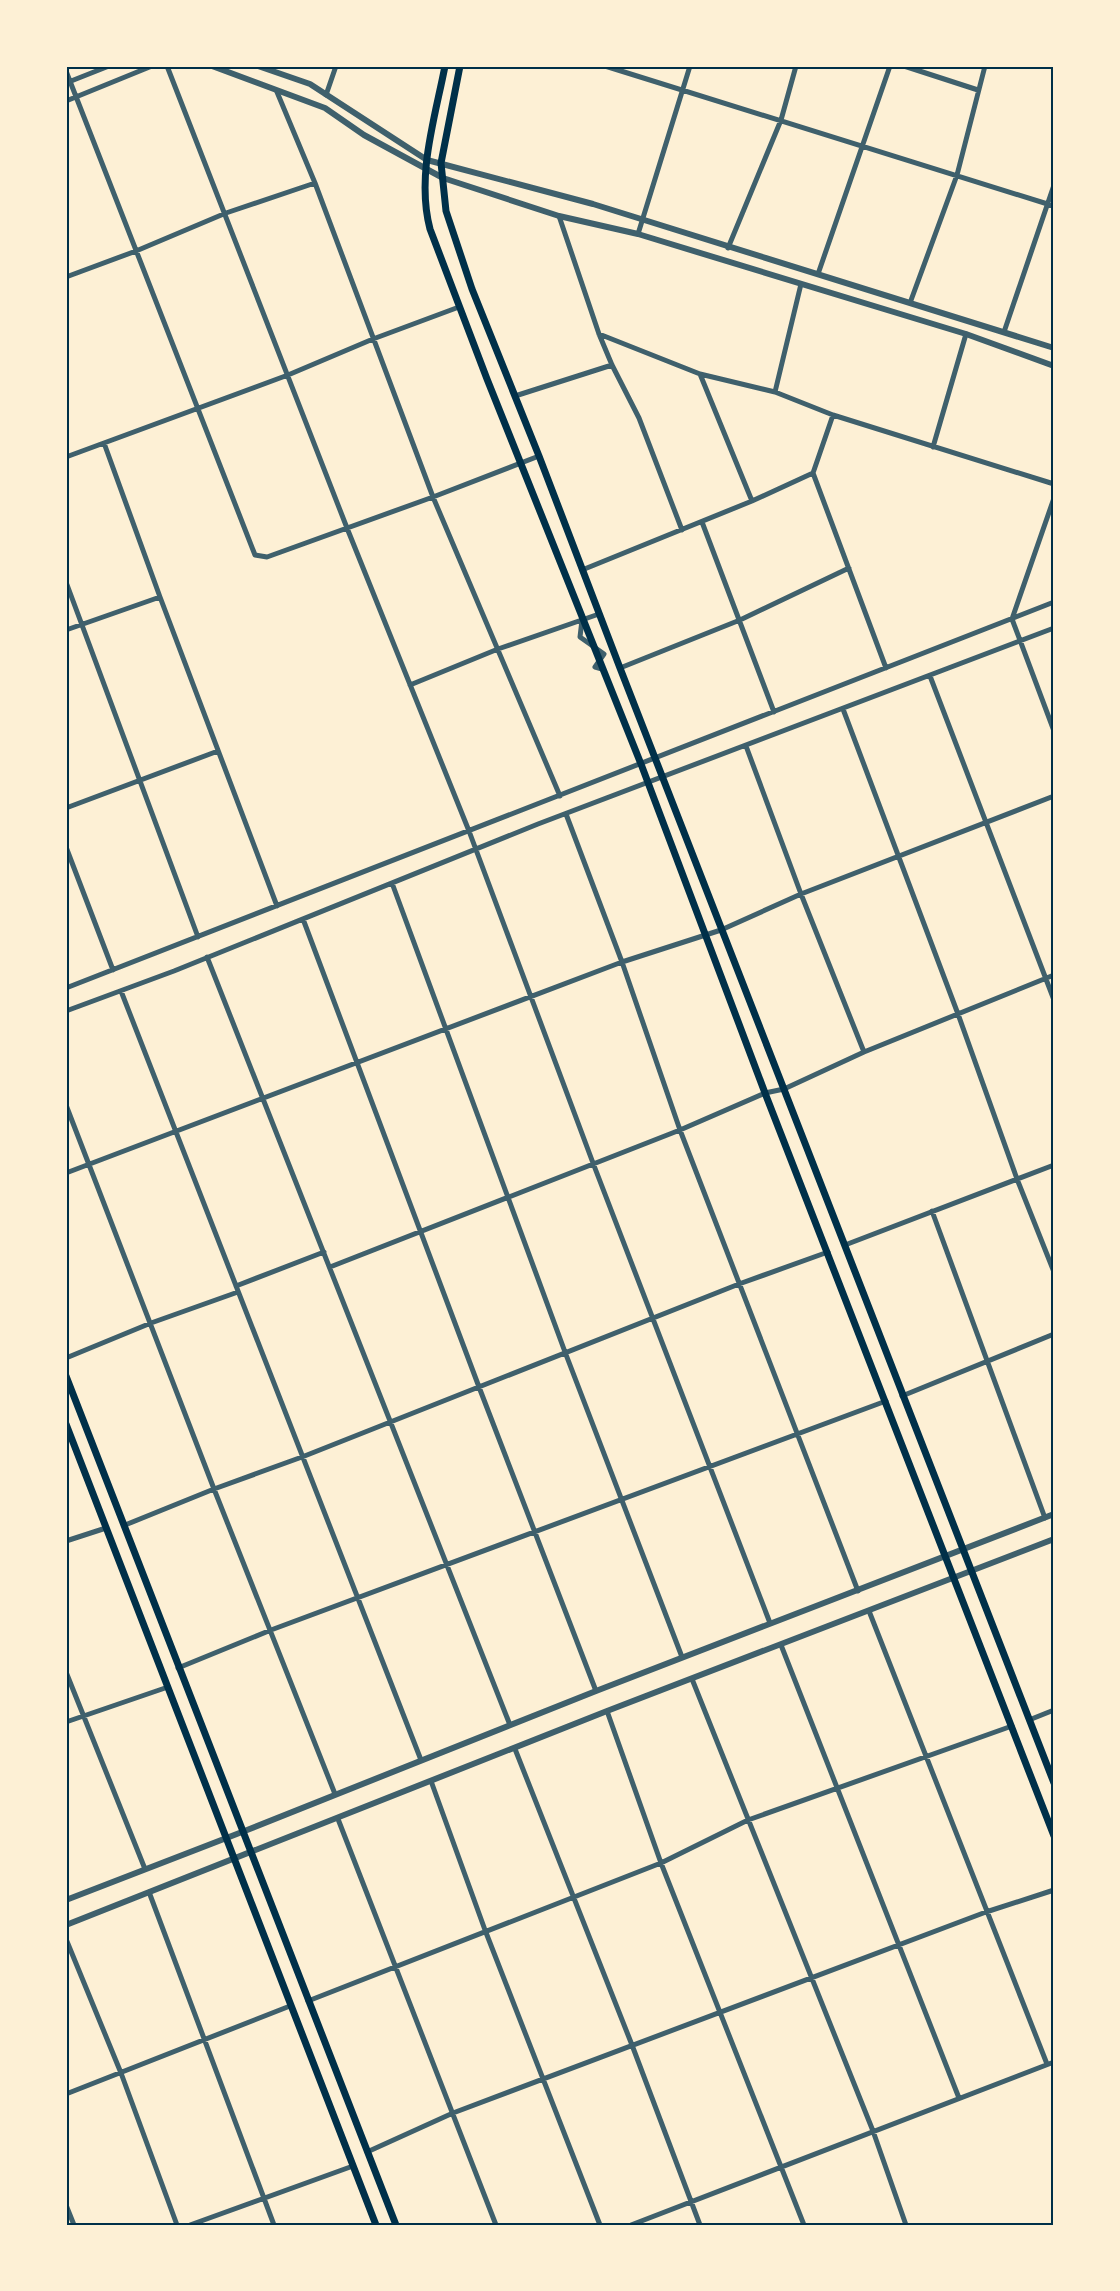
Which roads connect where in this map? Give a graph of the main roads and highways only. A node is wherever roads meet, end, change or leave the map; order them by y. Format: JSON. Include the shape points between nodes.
{"nodes":[{"id":1,"x":445,"y":66,"type":"edge"},
{"id":2,"x":460,"y":66,"type":"edge"},
{"id":3,"x":66,"y":1376,"type":"edge"},
{"id":4,"x":66,"y":1424,"type":"edge"},
{"id":5,"x":1054,"y":1783,"type":"edge"},
{"id":6,"x":1054,"y":1836,"type":"edge"},
{"id":7,"x":376,"y":2225,"type":"edge"},
{"id":8,"x":396,"y":2225,"type":"edge"}],
"edges":[{"from":1,"to":6,"type":"main road","via":[[428,160],[425,210],[459,307],[649,783],[765,1093]]},
{"from":2,"to":5,"type":"main road","via":[[441,163],[446,212],[472,289]]},
{"from":3,"to":8,"type":"main road"},
{"from":4,"to":7,"type":"main road"}]}
